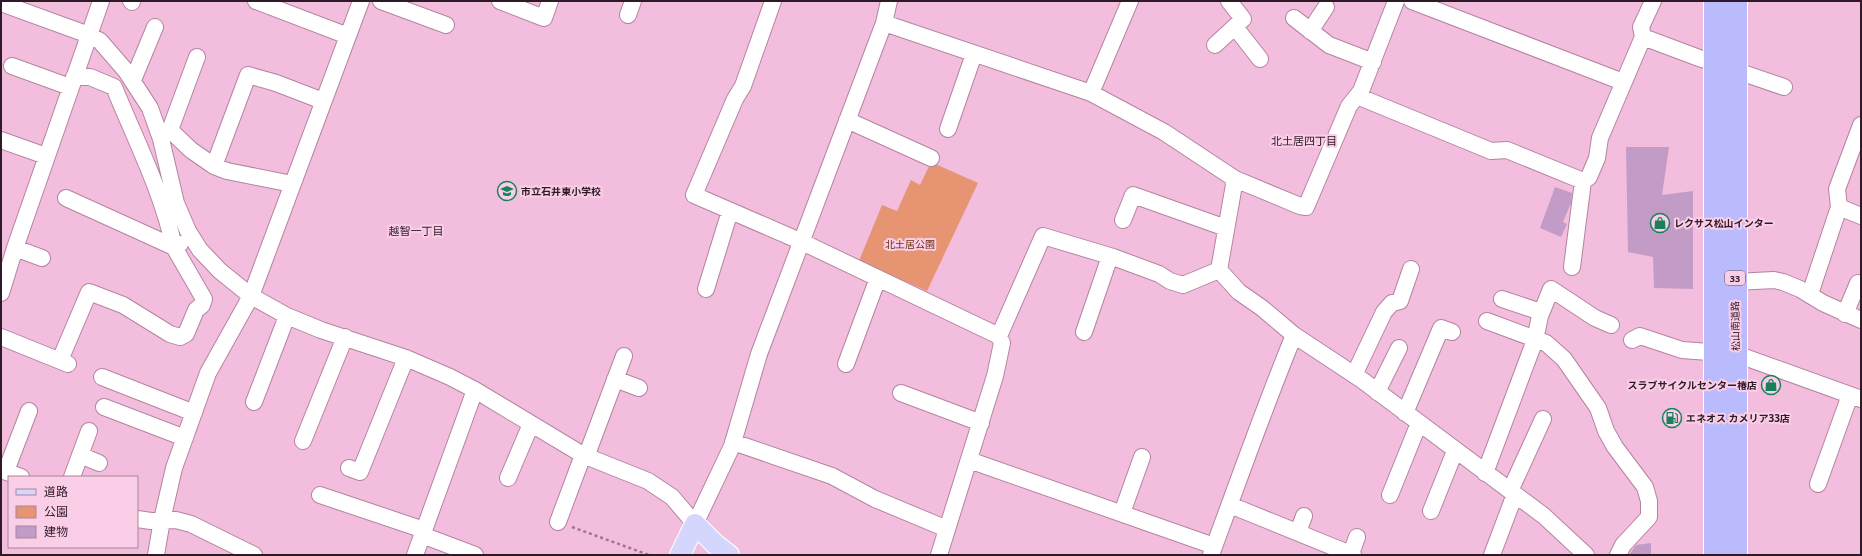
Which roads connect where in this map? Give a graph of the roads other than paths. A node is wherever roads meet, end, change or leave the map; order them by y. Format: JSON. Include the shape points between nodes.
{"nodes":[{"id":1,"x":100,"y":1,"type":"edge"},
{"id":2,"x":361,"y":1,"type":"edge"},
{"id":3,"x":381,"y":1,"type":"edge"},
{"id":4,"x":500,"y":1,"type":"edge"},
{"id":5,"x":550,"y":1,"type":"edge"},
{"id":6,"x":773,"y":1,"type":"edge"},
{"id":7,"x":889,"y":1,"type":"edge"},
{"id":8,"x":1130,"y":1,"type":"edge"},
{"id":9,"x":1229,"y":1,"type":"edge"},
{"id":10,"x":1396,"y":1,"type":"edge"},
{"id":11,"x":1412,"y":1,"type":"edge"},
{"id":12,"x":1653,"y":1,"type":"edge"},
{"id":13,"x":1716,"y":1,"type":"edge"},
{"id":14,"x":1736,"y":1,"type":"edge"},
{"id":15,"x":2,"y":4,"type":"edge"},
{"id":16,"x":253,"y":5,"type":"edge"},
{"id":17,"x":1326,"y":7,"type":"dead end"},
{"id":18,"x":1294,"y":18,"type":"dead end"},
{"id":19,"x":884,"y":23,"type":"junction"},
{"id":20,"x":446,"y":25,"type":"dead end"},
{"id":21,"x":155,"y":27,"type":"dead end"},
{"id":22,"x":1235,"y":27,"type":"junction"},
{"id":23,"x":1310,"y":30,"type":"junction"},
{"id":24,"x":89,"y":35,"type":"junction"},
{"id":25,"x":348,"y":36,"type":"junction"},
{"id":26,"x":1643,"y":37,"type":"junction"},
{"id":27,"x":1215,"y":45,"type":"dead end"},
{"id":28,"x":974,"y":54,"type":"junction"},
{"id":29,"x":197,"y":57,"type":"dead end"},
{"id":30,"x":1260,"y":59,"type":"dead end"},
{"id":31,"x":1373,"y":62,"type":"junction"},
{"id":32,"x":1715,"y":64,"type":"junction"},
{"id":33,"x":12,"y":66,"type":"dead end"},
{"id":34,"x":1737,"y":71,"type":"junction"},
{"id":35,"x":132,"y":80,"type":"junction"},
{"id":36,"x":72,"y":82,"type":"junction"},
{"id":37,"x":1623,"y":82,"type":"junction"},
{"id":38,"x":1784,"y":88,"type":"dead end"},
{"id":39,"x":1091,"y":93,"type":"junction"},
{"id":40,"x":1357,"y":96,"type":"junction"},
{"id":41,"x":323,"y":101,"type":"junction"},
{"id":42,"x":847,"y":120,"type":"junction"},
{"id":43,"x":1861,"y":125,"type":"edge"},
{"id":44,"x":948,"y":129,"type":"dead end"},
{"id":45,"x":164,"y":131,"type":"junction"},
{"id":46,"x":1,"y":140,"type":"edge"},
{"id":47,"x":46,"y":156,"type":"junction"},
{"id":48,"x":931,"y":158,"type":"dead end"},
{"id":49,"x":214,"y":166,"type":"junction"},
{"id":50,"x":1235,"y":179,"type":"junction"},
{"id":51,"x":1583,"y":181,"type":"junction"},
{"id":52,"x":292,"y":184,"type":"junction"},
{"id":53,"x":66,"y":198,"type":"dead end"},
{"id":54,"x":1838,"y":207,"type":"junction"},
{"id":55,"x":730,"y":211,"type":"junction"},
{"id":56,"x":1861,"y":216,"type":"edge"},
{"id":57,"x":1123,"y":220,"type":"dead end"},
{"id":58,"x":1226,"y":228,"type":"junction"},
{"id":59,"x":192,"y":238,"type":"junction"},
{"id":60,"x":800,"y":242,"type":"junction"},
{"id":61,"x":174,"y":247,"type":"junction"},
{"id":62,"x":15,"y":248,"type":"junction"},
{"id":63,"x":1113,"y":257,"type":"junction"},
{"id":64,"x":42,"y":258,"type":"dead end"},
{"id":65,"x":1572,"y":267,"type":"dead end"},
{"id":66,"x":1411,"y":269,"type":"dead end"},
{"id":67,"x":1219,"y":270,"type":"junction"},
{"id":68,"x":878,"y":278,"type":"junction"},
{"id":69,"x":1735,"y":282,"type":"junction"},
{"id":70,"x":1858,"y":283,"type":"dead end"},
{"id":71,"x":706,"y":289,"type":"dead end"},
{"id":72,"x":1,"y":293,"type":"edge"},
{"id":73,"x":1810,"y":294,"type":"junction"},
{"id":74,"x":251,"y":296,"type":"junction"},
{"id":75,"x":1502,"y":299,"type":"dead end"},
{"id":76,"x":1541,"y":312,"type":"junction"},
{"id":77,"x":1845,"y":314,"type":"junction"},
{"id":78,"x":288,"y":316,"type":"junction"},
{"id":79,"x":1861,"y":320,"type":"edge"},
{"id":80,"x":1487,"y":321,"type":"dead end"},
{"id":81,"x":1611,"y":325,"type":"dead end"},
{"id":82,"x":1084,"y":332,"type":"dead end"},
{"id":83,"x":1452,"y":332,"type":"dead end"},
{"id":84,"x":1000,"y":336,"type":"junction"},
{"id":85,"x":1294,"y":336,"type":"junction"},
{"id":86,"x":1,"y":337,"type":"edge"},
{"id":87,"x":345,"y":337,"type":"junction"},
{"id":88,"x":1535,"y":340,"type":"junction"},
{"id":89,"x":1632,"y":340,"type":"dead end"},
{"id":90,"x":1399,"y":348,"type":"dead end"},
{"id":91,"x":1726,"y":353,"type":"junction"},
{"id":92,"x":624,"y":356,"type":"dead end"},
{"id":93,"x":406,"y":358,"type":"junction"},
{"id":94,"x":846,"y":364,"type":"dead end"},
{"id":95,"x":1354,"y":375,"type":"junction"},
{"id":96,"x":102,"y":377,"type":"dead end"},
{"id":97,"x":615,"y":379,"type":"junction"},
{"id":98,"x":639,"y":388,"type":"dead end"},
{"id":99,"x":475,"y":390,"type":"junction"},
{"id":100,"x":1377,"y":392,"type":"junction"},
{"id":101,"x":901,"y":393,"type":"dead end"},
{"id":102,"x":1856,"y":397,"type":"edge"},
{"id":103,"x":254,"y":402,"type":"dead end"},
{"id":104,"x":104,"y":407,"type":"dead end"},
{"id":105,"x":29,"y":411,"type":"dead end"},
{"id":106,"x":194,"y":412,"type":"junction"},
{"id":107,"x":1405,"y":413,"type":"junction"},
{"id":108,"x":1544,"y":419,"type":"dead end"},
{"id":109,"x":981,"y":423,"type":"junction"},
{"id":110,"x":1418,"y":423,"type":"junction"},
{"id":111,"x":531,"y":424,"type":"junction"},
{"id":112,"x":90,"y":431,"type":"dead end"},
{"id":113,"x":185,"y":438,"type":"junction"},
{"id":114,"x":303,"y":441,"type":"dead end"},
{"id":115,"x":733,"y":442,"type":"junction"},
{"id":116,"x":1455,"y":451,"type":"junction"},
{"id":117,"x":80,"y":455,"type":"junction"},
{"id":118,"x":584,"y":456,"type":"junction"},
{"id":119,"x":1142,"y":457,"type":"dead end"},
{"id":120,"x":969,"y":460,"type":"junction"},
{"id":121,"x":99,"y":463,"type":"dead end"},
{"id":122,"x":349,"y":468,"type":"dead end"},
{"id":123,"x":3,"y":471,"type":"edge"},
{"id":124,"x":1485,"y":473,"type":"junction"},
{"id":125,"x":18,"y":476,"type":"edge"},
{"id":126,"x":72,"y":476,"type":"edge"},
{"id":127,"x":508,"y":478,"type":"dead end"},
{"id":128,"x":1818,"y":484,"type":"dead end"},
{"id":129,"x":1512,"y":492,"type":"junction"},
{"id":130,"x":320,"y":495,"type":"dead end"},
{"id":131,"x":1390,"y":495,"type":"dead end"},
{"id":132,"x":1230,"y":505,"type":"junction"},
{"id":133,"x":1431,"y":511,"type":"dead end"},
{"id":134,"x":1122,"y":514,"type":"junction"},
{"id":135,"x":1304,"y":516,"type":"dead end"},
{"id":136,"x":138,"y":519,"type":"edge"},
{"id":137,"x":162,"y":520,"type":"junction"},
{"id":138,"x":558,"y":522,"type":"road end"},
{"id":139,"x":695,"y":524,"type":"junction"},
{"id":140,"x":947,"y":529,"type":"junction"},
{"id":141,"x":423,"y":532,"type":"junction"},
{"id":142,"x":1298,"y":532,"type":"junction"},
{"id":143,"x":1357,"y":537,"type":"dead end"},
{"id":144,"x":1212,"y":550,"type":"edge"},
{"id":145,"x":1352,"y":554,"type":"edge"},
{"id":146,"x":156,"y":555,"type":"edge"},
{"id":147,"x":254,"y":555,"type":"edge"},
{"id":148,"x":415,"y":555,"type":"edge"},
{"id":149,"x":475,"y":555,"type":"edge"},
{"id":150,"x":680,"y":555,"type":"edge"},
{"id":151,"x":729,"y":555,"type":"edge"},
{"id":152,"x":939,"y":555,"type":"edge"},
{"id":153,"x":1492,"y":555,"type":"edge"},
{"id":154,"x":1586,"y":555,"type":"edge"},
{"id":155,"x":1618,"y":555,"type":"edge"},
{"id":156,"x":1716,"y":555,"type":"edge"},
{"id":157,"x":1736,"y":555,"type":"edge"}],
"edges":[{"from":1,"to":24,"type":"street"},
{"from":2,"to":25,"type":"street"},
{"from":3,"to":20,"type":"street"},
{"from":4,"to":5,"type":"street","via":[[544,18]]},
{"from":6,"to":55,"type":"street","via":[[743,86],[694,195]]},
{"from":7,"to":19,"type":"street"},
{"from":8,"to":39,"type":"street"},
{"from":9,"to":22,"type":"street","via":[[1243,19]]},
{"from":10,"to":31,"type":"street"},
{"from":11,"to":37,"type":"street"},
{"from":12,"to":26,"type":"street","via":[[1640,27]]},
{"from":13,"to":32,"type":"highway","name":"松山南道路","number":"33"},
{"from":14,"to":34,"type":"highway","name":"松山南道路","number":"33"},
{"from":15,"to":24,"type":"street"},
{"from":16,"to":25,"type":"street"},
{"from":17,"to":23,"type":"street"},
{"from":18,"to":23,"type":"street"},
{"from":19,"to":28,"type":"street"},
{"from":19,"to":42,"type":"street"},
{"from":21,"to":35,"type":"street"},
{"from":22,"to":27,"type":"street"},
{"from":22,"to":30,"type":"street"},
{"from":23,"to":31,"type":"street","via":[[1329,45]]},
{"from":24,"to":35,"type":"street","via":[[100,41]]},
{"from":24,"to":36,"type":"street"},
{"from":25,"to":41,"type":"street"},
{"from":26,"to":32,"type":"street"},
{"from":26,"to":37,"type":"street"},
{"from":28,"to":39,"type":"street"},
{"from":28,"to":44,"type":"street"},
{"from":29,"to":45,"type":"street"},
{"from":31,"to":40,"type":"street"},
{"from":32,"to":34,"type":"street"},
{"from":32,"to":91,"type":"highway","name":"松山南道路","number":"33"},
{"from":33,"to":36,"type":"street"},
{"from":34,"to":38,"type":"street"},
{"from":34,"to":69,"type":"highway","name":"松山南道路","number":"33"},
{"from":35,"to":45,"type":"street"},
{"from":36,"to":47,"type":"street"},
{"from":36,"to":61,"type":"street","via":[[90,77],[114,87],[150,173]]},
{"from":37,"to":51,"type":"street","via":[[1600,138],[1589,177]]},
{"from":39,"to":50,"type":"street","via":[[1164,132]]},
{"from":40,"to":50,"type":"street","via":[[1349,106],[1306,207]]},
{"from":40,"to":51,"type":"street","via":[[1492,151],[1506,150]]},
{"from":41,"to":49,"type":"street","via":[[276,83],[248,76]]},
{"from":41,"to":52,"type":"street"},
{"from":42,"to":48,"type":"street"},
{"from":42,"to":60,"type":"street"},
{"from":43,"to":54,"type":"street","via":[[1837,189]]},
{"from":45,"to":49,"type":"street"},
{"from":45,"to":59,"type":"street","via":[[176,203]]},
{"from":46,"to":47,"type":"street"},
{"from":47,"to":62,"type":"street"},
{"from":49,"to":52,"type":"street"},
{"from":50,"to":58,"type":"street"},
{"from":51,"to":65,"type":"street"},
{"from":52,"to":74,"type":"street"},
{"from":53,"to":61,"type":"street"},
{"from":54,"to":56,"type":"street"},
{"from":54,"to":73,"type":"street"},
{"from":55,"to":60,"type":"street"},
{"from":55,"to":71,"type":"street"},
{"from":57,"to":58,"type":"street","via":[[1133,195]]},
{"from":58,"to":67,"type":"street"},
{"from":59,"to":61,"type":"street"},
{"from":59,"to":74,"type":"street","via":[[220,271]]},
{"from":60,"to":68,"type":"street"},
{"from":60,"to":115,"type":"street","via":[[758,354]]},
{"from":61,"to":86,"type":"street","via":[[204,299],[196,310],[186,334],[180,337],[170,334],[123,305],[89,292],[64,362]]},
{"from":62,"to":64,"type":"street"},
{"from":62,"to":72,"type":"street"},
{"from":63,"to":67,"type":"street","via":[[1183,285]]},
{"from":63,"to":82,"type":"street","via":[[1108,262]]},
{"from":63,"to":84,"type":"street","via":[[1043,236]]},
{"from":66,"to":95,"type":"street","via":[[1405,304],[1392,304],[1384,312]]},
{"from":67,"to":85,"type":"street","via":[[1239,292]]},
{"from":68,"to":84,"type":"street"},
{"from":68,"to":94,"type":"street"},
{"from":69,"to":73,"type":"street","via":[[1774,280]]},
{"from":69,"to":91,"type":"highway","name":"松山南道路","number":"33"},
{"from":70,"to":77,"type":"street"},
{"from":73,"to":77,"type":"street"},
{"from":74,"to":78,"type":"street"},
{"from":74,"to":106,"type":"street","via":[[208,374]]},
{"from":75,"to":76,"type":"street"},
{"from":76,"to":81,"type":"street","via":[[1551,289],[1595,318]]},
{"from":76,"to":88,"type":"street"},
{"from":77,"to":79,"type":"street"},
{"from":78,"to":87,"type":"street"},
{"from":78,"to":103,"type":"street"},
{"from":80,"to":88,"type":"street"},
{"from":83,"to":107,"type":"street","via":[[1441,328]]},
{"from":84,"to":109,"type":"street","via":[[1002,343],[995,376]]},
{"from":85,"to":95,"type":"street"},
{"from":85,"to":132,"type":"street","via":[[1260,419]]},
{"from":87,"to":93,"type":"street"},
{"from":87,"to":114,"type":"street","via":[[308,414]]},
{"from":88,"to":124,"type":"street"},
{"from":88,"to":155,"type":"street","via":[[1546,344],[1564,359],[1598,408],[1615,447],[1645,487],[1649,501],[1649,517],[1623,545]]},
{"from":89,"to":91,"type":"street","via":[[1640,336],[1682,350]]},
{"from":90,"to":100,"type":"street"},
{"from":91,"to":102,"type":"street"},
{"from":91,"to":156,"type":"highway","name":"松山南道路","number":"33"},
{"from":91,"to":157,"type":"highway","name":"松山南道路","number":"33"},
{"from":92,"to":97,"type":"street"},
{"from":93,"to":99,"type":"street"},
{"from":93,"to":122,"type":"street","via":[[360,472]]},
{"from":95,"to":100,"type":"street"},
{"from":96,"to":106,"type":"street"},
{"from":97,"to":98,"type":"street"},
{"from":97,"to":118,"type":"street"},
{"from":99,"to":111,"type":"street"},
{"from":99,"to":141,"type":"street"},
{"from":100,"to":107,"type":"street"},
{"from":101,"to":109,"type":"street"},
{"from":102,"to":128,"type":"street"},
{"from":104,"to":113,"type":"street"},
{"from":105,"to":123,"type":"street"},
{"from":106,"to":113,"type":"street"},
{"from":107,"to":110,"type":"street"},
{"from":108,"to":129,"type":"street"},
{"from":109,"to":120,"type":"street"},
{"from":110,"to":116,"type":"street"},
{"from":110,"to":131,"type":"street"},
{"from":111,"to":118,"type":"street"},
{"from":111,"to":127,"type":"street"},
{"from":112,"to":117,"type":"street"},
{"from":113,"to":137,"type":"street","via":[[174,468]]},
{"from":115,"to":139,"type":"street"},
{"from":115,"to":140,"type":"street","via":[[832,476]]},
{"from":116,"to":124,"type":"street"},
{"from":116,"to":133,"type":"street"},
{"from":117,"to":121,"type":"street"},
{"from":117,"to":126,"type":"street"},
{"from":118,"to":138,"type":"street"},
{"from":118,"to":139,"type":"street","via":[[648,481],[672,498]]},
{"from":119,"to":134,"type":"street"},
{"from":120,"to":134,"type":"street"},
{"from":120,"to":140,"type":"street"},
{"from":123,"to":125,"type":"street"},
{"from":124,"to":129,"type":"street"},
{"from":129,"to":153,"type":"street"},
{"from":129,"to":154,"type":"street","via":[[1544,516]]},
{"from":130,"to":141,"type":"street"},
{"from":132,"to":142,"type":"street"},
{"from":132,"to":144,"type":"street"},
{"from":134,"to":144,"type":"street"},
{"from":135,"to":142,"type":"street"},
{"from":136,"to":137,"type":"street"},
{"from":137,"to":146,"type":"street"},
{"from":137,"to":147,"type":"street","via":[[191,524]]},
{"from":139,"to":150,"type":"main road"},
{"from":139,"to":151,"type":"main road"},
{"from":140,"to":152,"type":"street"},
{"from":141,"to":148,"type":"street"},
{"from":141,"to":149,"type":"street"},
{"from":142,"to":145,"type":"street"},
{"from":143,"to":145,"type":"street"}]}
